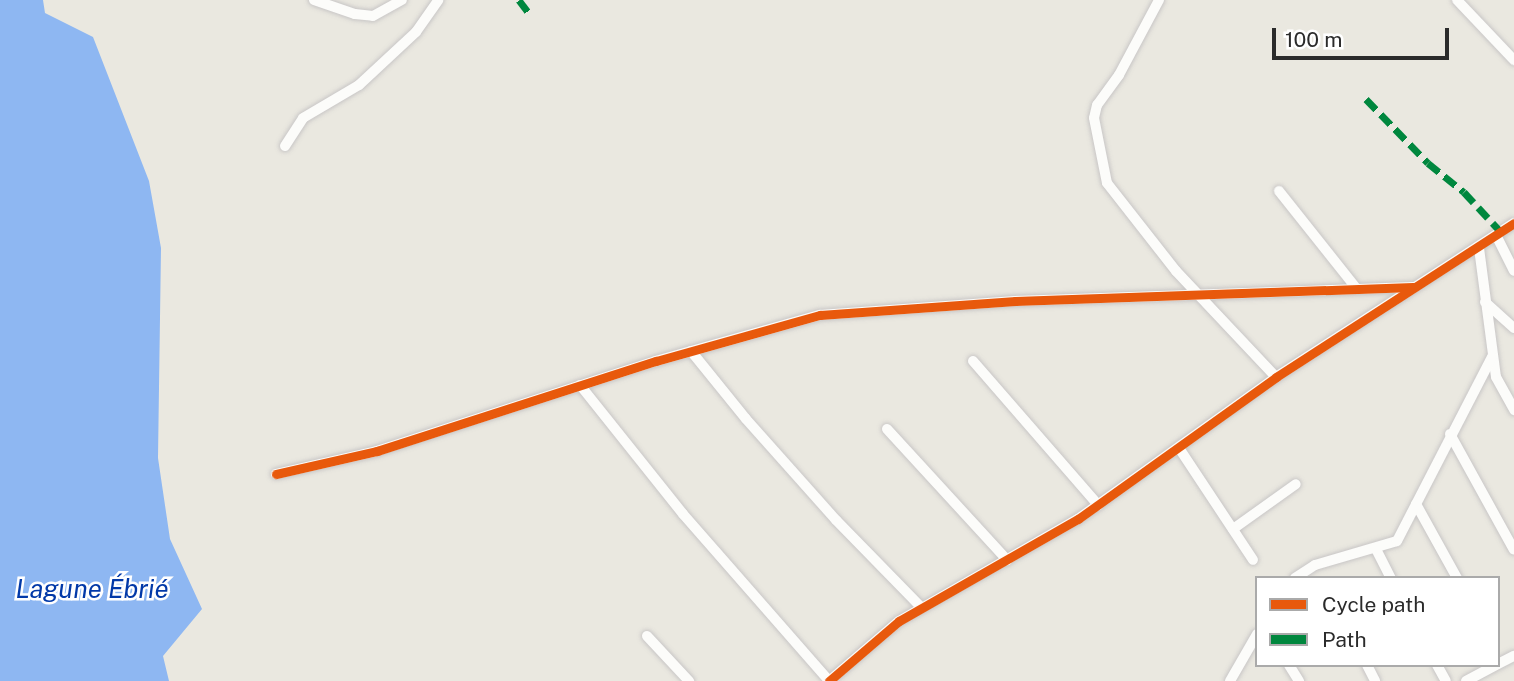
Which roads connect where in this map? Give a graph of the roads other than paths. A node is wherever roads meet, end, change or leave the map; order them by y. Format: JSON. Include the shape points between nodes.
{"nodes":[{"id":1,"x":314,"y":0,"type":"edge"},
{"id":2,"x":402,"y":0,"type":"edge"},
{"id":3,"x":438,"y":0,"type":"edge"},
{"id":4,"x":1159,"y":0,"type":"edge"},
{"id":5,"x":1457,"y":0,"type":"edge"},
{"id":6,"x":1510,"y":47,"type":"edge"},
{"id":7,"x":1514,"y":60,"type":"edge"},
{"id":8,"x":285,"y":146,"type":"dead end"},
{"id":9,"x":1279,"y":191,"type":"dead end"},
{"id":10,"x":1514,"y":223,"type":"edge"},
{"id":11,"x":1496,"y":235,"type":"junction"},
{"id":12,"x":1479,"y":248,"type":"junction"},
{"id":13,"x":1514,"y":271,"type":"edge"},
{"id":14,"x":1413,"y":287,"type":"junction"},
{"id":15,"x":1357,"y":289,"type":"junction"},
{"id":16,"x":1199,"y":293,"type":"junction"},
{"id":17,"x":1485,"y":302,"type":"junction"},
{"id":18,"x":1514,"y":328,"type":"edge"},
{"id":19,"x":691,"y":351,"type":"junction"},
{"id":20,"x":1492,"y":357,"type":"junction"},
{"id":21,"x":973,"y":361,"type":"dead end"},
{"id":22,"x":1276,"y":377,"type":"junction"},
{"id":23,"x":580,"y":385,"type":"junction"},
{"id":24,"x":1514,"y":410,"type":"edge"},
{"id":25,"x":887,"y":429,"type":"dead end"},
{"id":26,"x":1450,"y":434,"type":"junction"},
{"id":27,"x":1179,"y":448,"type":"junction"},
{"id":28,"x":276,"y":474,"type":"dead end"},
{"id":29,"x":1296,"y":484,"type":"dead end"},
{"id":30,"x":1416,"y":504,"type":"junction"},
{"id":31,"x":1098,"y":505,"type":"junction"},
{"id":32,"x":1233,"y":529,"type":"junction"},
{"id":33,"x":1376,"y":549,"type":"junction"},
{"id":34,"x":1514,"y":550,"type":"edge"},
{"id":35,"x":1007,"y":560,"type":"junction"},
{"id":36,"x":1253,"y":560,"type":"dead end"},
{"id":37,"x":1315,"y":565,"type":"junction"},
{"id":38,"x":1298,"y":576,"type":"edge"},
{"id":39,"x":1320,"y":576,"type":"edge"},
{"id":40,"x":1390,"y":576,"type":"edge"},
{"id":41,"x":1456,"y":576,"type":"edge"},
{"id":42,"x":922,"y":608,"type":"junction"},
{"id":43,"x":647,"y":636,"type":"dead end"},
{"id":44,"x":1255,"y":638,"type":"edge"},
{"id":45,"x":1489,"y":667,"type":"edge"},
{"id":46,"x":835,"y":679,"type":"edge"},
{"id":47,"x":1232,"y":680,"type":"edge"},
{"id":48,"x":689,"y":681,"type":"edge"},
{"id":49,"x":1466,"y":681,"type":"edge"}],
"edges":[{"from":1,"to":2,"type":"street","via":[[373,16]]},
{"from":3,"to":8,"type":"street","via":[[416,32],[359,85],[303,118]]},
{"from":4,"to":16,"type":"street","via":[[1119,75],[1097,105],[1094,118],[1107,183],[1176,271]]},
{"from":5,"to":6,"type":"street"},
{"from":6,"to":7,"type":"street"},
{"from":9,"to":15,"type":"street"},
{"from":10,"to":11,"type":"street"},
{"from":11,"to":12,"type":"street"},
{"from":11,"to":13,"type":"street"},
{"from":12,"to":14,"type":"street"},
{"from":12,"to":17,"type":"street"},
{"from":14,"to":15,"type":"street"},
{"from":14,"to":22,"type":"street"},
{"from":15,"to":16,"type":"street"},
{"from":16,"to":19,"type":"street","via":[[820,315]]},
{"from":16,"to":22,"type":"street"},
{"from":17,"to":18,"type":"street"},
{"from":17,"to":20,"type":"street"},
{"from":19,"to":23,"type":"street"},
{"from":19,"to":42,"type":"street","via":[[827,510]]},
{"from":20,"to":24,"type":"street","via":[[1496,377]]},
{"from":20,"to":26,"type":"street"},
{"from":21,"to":31,"type":"street"},
{"from":22,"to":27,"type":"street"},
{"from":23,"to":28,"type":"street","via":[[377,451]]},
{"from":23,"to":46,"type":"street","via":[[683,514]]},
{"from":25,"to":35,"type":"street"},
{"from":26,"to":30,"type":"street"},
{"from":26,"to":34,"type":"street"},
{"from":27,"to":31,"type":"street"},
{"from":27,"to":32,"type":"street"},
{"from":29,"to":32,"type":"street"},
{"from":30,"to":33,"type":"street","via":[[1397,541]]},
{"from":30,"to":41,"type":"street"},
{"from":31,"to":35,"type":"street"},
{"from":32,"to":36,"type":"street"},
{"from":33,"to":37,"type":"street"},
{"from":33,"to":40,"type":"street"},
{"from":35,"to":42,"type":"street"},
{"from":37,"to":38,"type":"street"},
{"from":37,"to":39,"type":"street"},
{"from":42,"to":46,"type":"street","via":[[899,621]]},
{"from":43,"to":48,"type":"street"},
{"from":44,"to":47,"type":"street"},
{"from":45,"to":49,"type":"street"}]}
